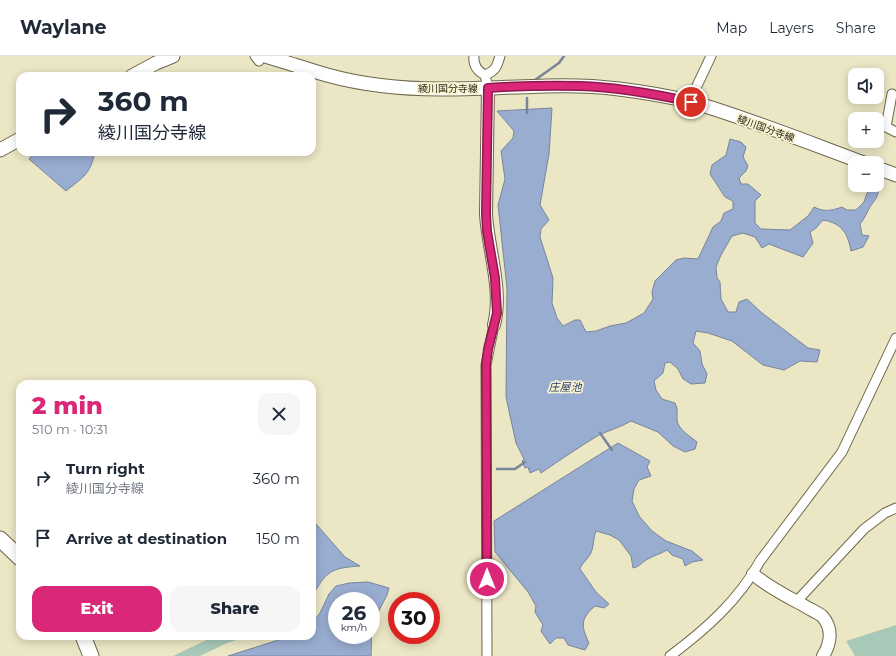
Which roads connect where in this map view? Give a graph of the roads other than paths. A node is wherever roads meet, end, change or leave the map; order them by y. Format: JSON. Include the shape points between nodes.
{"nodes":[{"id":1,"x":173,"y":56,"type":"edge"},
{"id":2,"x":474,"y":56,"type":"edge"},
{"id":3,"x":500,"y":56,"type":"edge"},
{"id":4,"x":711,"y":56,"type":"edge"},
{"id":5,"x":260,"y":58,"type":"edge"},
{"id":6,"x":139,"y":72,"type":"edge"},
{"id":7,"x":485,"y":75,"type":"junction"},
{"id":8,"x":488,"y":88,"type":"junction"},
{"id":9,"x":892,"y":94,"type":"dead end"},
{"id":10,"x":691,"y":102,"type":"junction"},
{"id":11,"x":896,"y":132,"type":"edge"},
{"id":12,"x":16,"y":141,"type":"edge"},
{"id":13,"x":0,"y":150,"type":"edge"},
{"id":14,"x":848,"y":157,"type":"edge"},
{"id":15,"x":884,"y":171,"type":"edge"},
{"id":16,"x":896,"y":175,"type":"edge"},
{"id":17,"x":494,"y":325,"type":"joint"},
{"id":18,"x":896,"y":338,"type":"edge"},
{"id":19,"x":896,"y":508,"type":"edge"},
{"id":20,"x":0,"y":539,"type":"edge"},
{"id":21,"x":16,"y":554,"type":"edge"},
{"id":22,"x":753,"y":574,"type":"junction"},
{"id":23,"x":796,"y":602,"type":"junction"},
{"id":24,"x":84,"y":640,"type":"edge"},
{"id":25,"x":91,"y":656,"type":"edge"},
{"id":26,"x":487,"y":656,"type":"edge"},
{"id":27,"x":670,"y":656,"type":"edge"},
{"id":28,"x":823,"y":656,"type":"edge"}],
"edges":[{"from":1,"to":6,"type":"main road"},
{"from":2,"to":7,"type":"street","via":[[475,66]]},
{"from":3,"to":7,"type":"street","via":[[493,72]]},
{"from":4,"to":10,"type":"street"},
{"from":5,"to":8,"type":"main road","name":"綾川国分寺線","via":[[363,83],[439,90]]},
{"from":7,"to":8,"type":"street"},
{"from":8,"to":10,"type":"main road","name":"綾川国分寺線","via":[[581,86],[655,94]]},
{"from":8,"to":17,"type":"street","via":[[486,214],[495,278],[497,313]]},
{"from":9,"to":11,"type":"street","via":[[886,127]]},
{"from":10,"to":14,"type":"main road","name":"綾川国分寺線"},
{"from":12,"to":13,"type":"main road"},
{"from":15,"to":16,"type":"main road"},
{"from":17,"to":26,"type":"street","via":[[486,365]]},
{"from":18,"to":22,"type":"street","via":[[842,452],[760,561]]},
{"from":19,"to":23,"type":"street","via":[[864,529]]},
{"from":20,"to":21,"type":"main road"},
{"from":22,"to":23,"type":"street","via":[[764,584]]},
{"from":22,"to":27,"type":"street","via":[[720,615]]},
{"from":23,"to":28,"type":"street","via":[[821,616],[828,626],[830,637]]},
{"from":24,"to":25,"type":"main road"}]}
